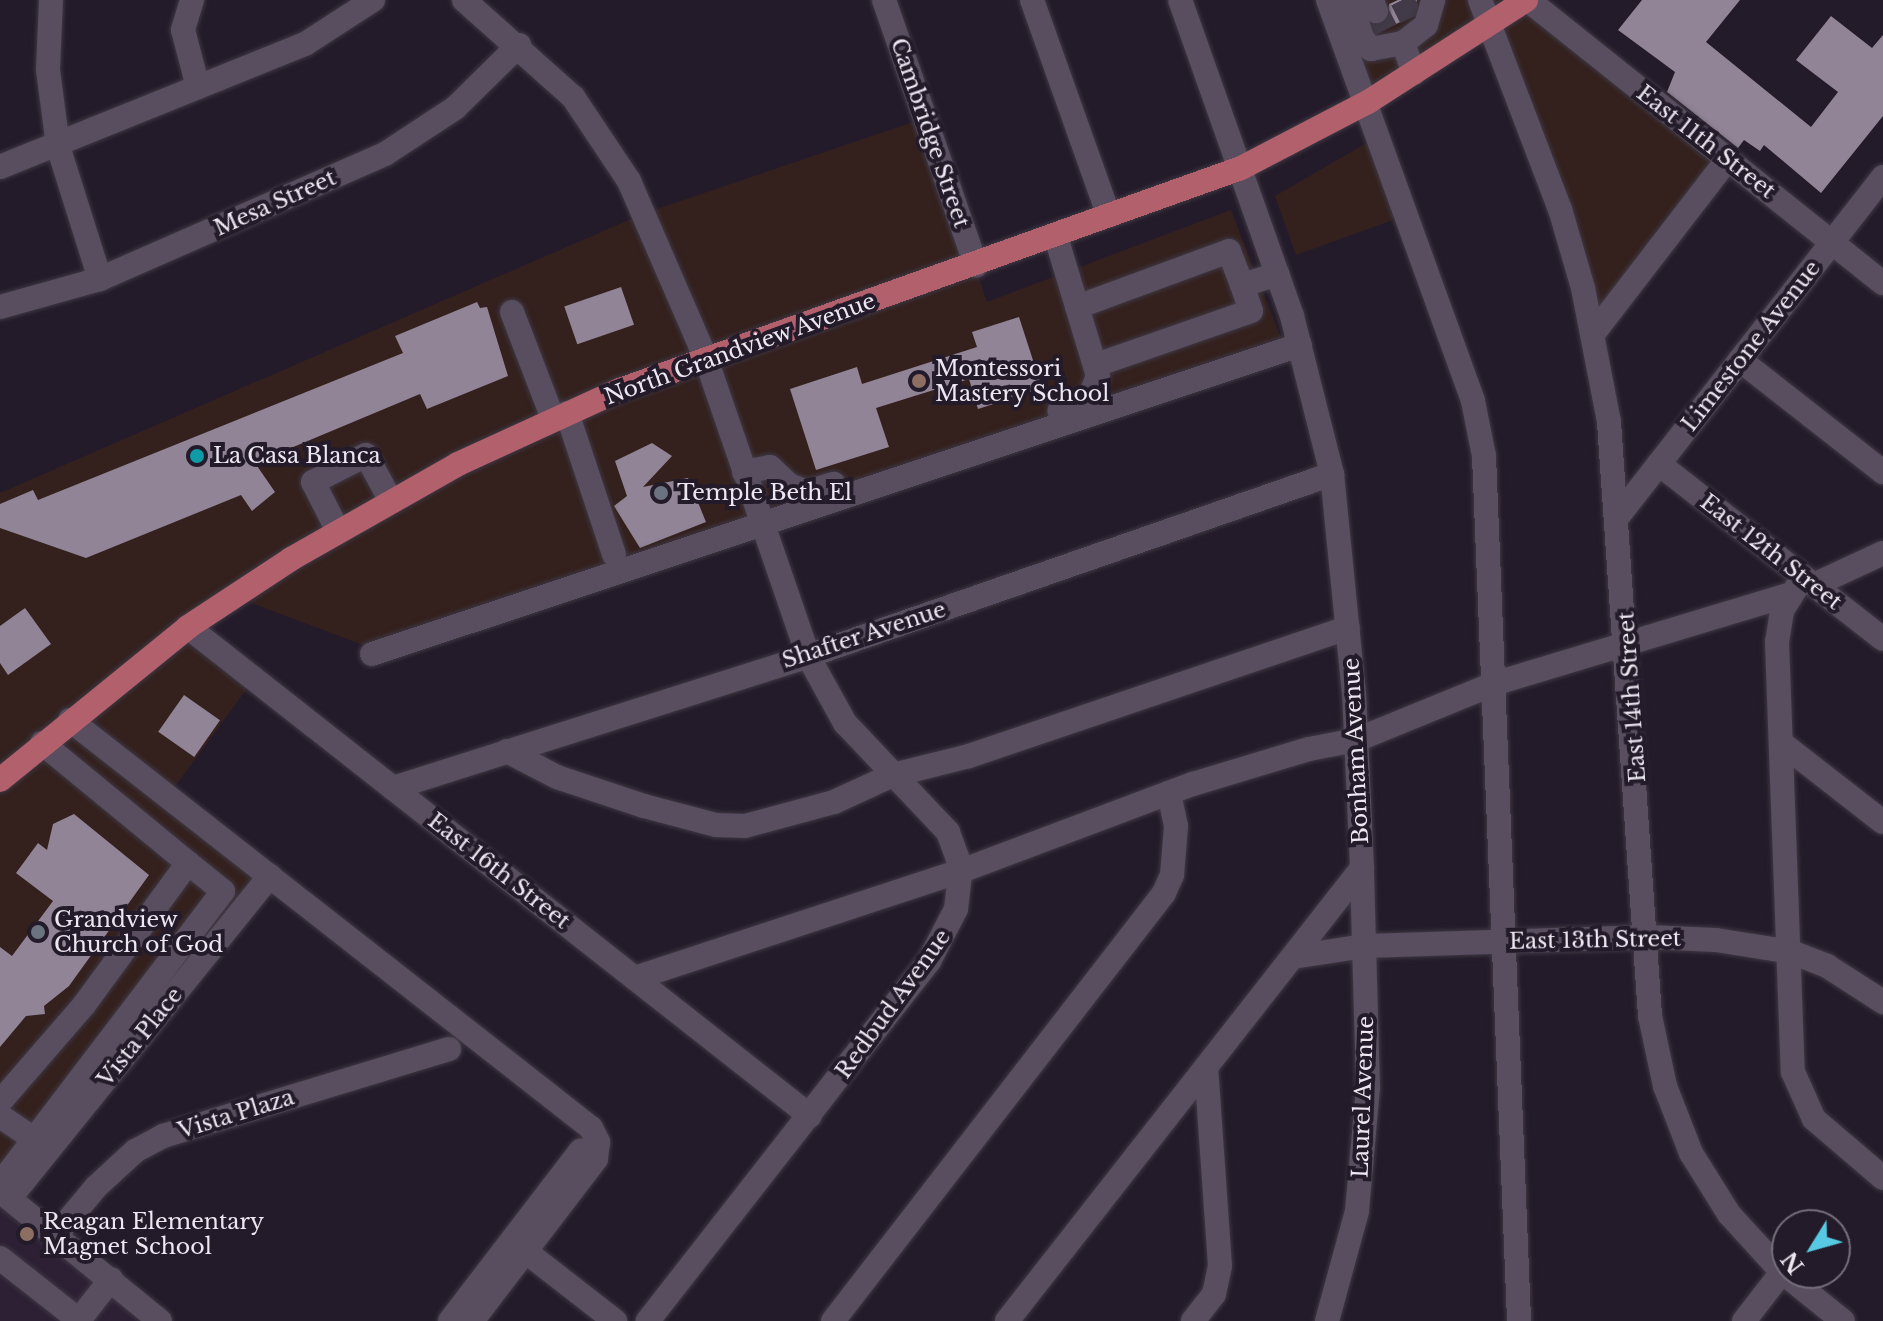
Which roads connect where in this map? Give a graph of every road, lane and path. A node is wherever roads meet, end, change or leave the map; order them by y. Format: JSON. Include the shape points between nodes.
{"nodes":[{"id":1,"x":51,"y":0,"type":"edge"},
{"id":2,"x":192,"y":0,"type":"edge"},
{"id":3,"x":373,"y":0,"type":"edge"},
{"id":4,"x":464,"y":0,"type":"edge"},
{"id":5,"x":884,"y":0,"type":"edge"},
{"id":6,"x":1032,"y":0,"type":"edge"},
{"id":7,"x":1180,"y":0,"type":"edge"},
{"id":8,"x":1328,"y":0,"type":"edge"},
{"id":9,"x":1354,"y":0,"type":"edge"},
{"id":10,"x":1433,"y":0,"type":"edge"},
{"id":11,"x":1480,"y":0,"type":"edge"},
{"id":12,"x":1527,"y":0,"type":"edge"},
{"id":13,"x":1489,"y":25,"type":"junction"},
{"id":14,"x":1393,"y":26,"type":"edge"},
{"id":15,"x":519,"y":45,"type":"junction"},
{"id":16,"x":1414,"y":73,"type":"junction"},
{"id":17,"x":198,"y":87,"type":"junction"},
{"id":18,"x":1368,"y":102,"type":"junction"},
{"id":19,"x":57,"y":141,"type":"junction"},
{"id":20,"x":1728,"y":159,"type":"junction"},
{"id":21,"x":0,"y":167,"type":"edge"},
{"id":22,"x":1241,"y":168,"type":"junction"},
{"id":23,"x":1883,"y":177,"type":"edge"},
{"id":24,"x":1109,"y":216,"type":"junction"},
{"id":25,"x":1056,"y":237,"type":"junction"},
{"id":26,"x":1832,"y":242,"type":"junction"},
{"id":27,"x":976,"y":266,"type":"junction"},
{"id":28,"x":1277,"y":274,"type":"junction"},
{"id":29,"x":100,"y":279,"type":"junction"},
{"id":30,"x":1883,"y":283,"type":"edge"},
{"id":31,"x":1242,"y":285,"type":"junction"},
{"id":32,"x":0,"y":307,"type":"edge"},
{"id":33,"x":1077,"y":307,"type":"junction"},
{"id":34,"x":512,"y":312,"type":"dead end"},
{"id":35,"x":1593,"y":334,"type":"junction"},
{"id":36,"x":1300,"y":345,"type":"junction"},
{"id":37,"x":706,"y":359,"type":"junction"},
{"id":38,"x":1740,"y":360,"type":"junction"},
{"id":39,"x":1096,"y":365,"type":"junction"},
{"id":40,"x":560,"y":416,"type":"junction"},
{"id":41,"x":1659,"y":464,"type":"junction"},
{"id":42,"x":744,"y":472,"type":"junction"},
{"id":43,"x":1883,"y":472,"type":"edge"},
{"id":44,"x":1332,"y":474,"type":"junction"},
{"id":45,"x":391,"y":501,"type":"junction"},
{"id":46,"x":1619,"y":515,"type":"junction"},
{"id":47,"x":762,"y":523,"type":"junction"},
{"id":48,"x":338,"y":531,"type":"junction"},
{"id":49,"x":1883,"y":553,"type":"edge"},
{"id":50,"x":614,"y":554,"type":"dead end"},
{"id":51,"x":1803,"y":585,"type":"junction"},
{"id":52,"x":188,"y":627,"type":"junction"},
{"id":53,"x":1348,"y":628,"type":"junction"},
{"id":54,"x":1883,"y":639,"type":"edge"},
{"id":55,"x":1628,"y":645,"type":"junction"},
{"id":56,"x":372,"y":654,"type":"dead end"},
{"id":57,"x":808,"y":656,"type":"junction"},
{"id":58,"x":1493,"y":684,"type":"junction"},
{"id":59,"x":70,"y":720,"type":"junction"},
{"id":60,"x":1356,"y":740,"type":"junction"},
{"id":61,"x":42,"y":743,"type":"junction"},
{"id":62,"x":1784,"y":745,"type":"junction"},
{"id":63,"x":507,"y":751,"type":"junction"},
{"id":64,"x":893,"y":775,"type":"junction"},
{"id":65,"x":0,"y":780,"type":"edge"},
{"id":66,"x":393,"y":788,"type":"junction"},
{"id":67,"x":1169,"y":793,"type":"junction"},
{"id":68,"x":1883,"y":822,"type":"edge"},
{"id":69,"x":188,"y":863,"type":"junction"},
{"id":70,"x":1362,"y":868,"type":"junction"},
{"id":71,"x":961,"y":871,"type":"junction"},
{"id":72,"x":270,"y":876,"type":"junction"},
{"id":73,"x":1648,"y":937,"type":"junction"},
{"id":74,"x":1502,"y":942,"type":"junction"},
{"id":75,"x":1365,"y":946,"type":"junction"},
{"id":76,"x":1785,"y":951,"type":"junction"},
{"id":77,"x":1293,"y":957,"type":"junction"},
{"id":78,"x":635,"y":978,"type":"junction"},
{"id":79,"x":1883,"y":1002,"type":"edge"},
{"id":80,"x":84,"y":1005,"type":"junction"},
{"id":81,"x":116,"y":1031,"type":"junction"},
{"id":82,"x":449,"y":1049,"type":"dead end"},
{"id":83,"x":1206,"y":1067,"type":"junction"},
{"id":84,"x":0,"y":1102,"type":"edge"},
{"id":85,"x":0,"y":1116,"type":"edge"},
{"id":86,"x":810,"y":1116,"type":"junction"},
{"id":87,"x":34,"y":1139,"type":"junction"},
{"id":88,"x":581,"y":1150,"type":"dead end"},
{"id":89,"x":1883,"y":1178,"type":"edge"},
{"id":90,"x":3,"y":1191,"type":"edge"},
{"id":91,"x":56,"y":1235,"type":"junction"},
{"id":92,"x":0,"y":1258,"type":"edge"},
{"id":93,"x":534,"y":1258,"type":"dead end"},
{"id":94,"x":1771,"y":1260,"type":"edge"},
{"id":95,"x":111,"y":1279,"type":"junction"},
{"id":96,"x":1771,"y":1286,"type":"edge"},
{"id":97,"x":1803,"y":1289,"type":"edge"},
{"id":98,"x":80,"y":1321,"type":"edge"},
{"id":99,"x":160,"y":1321,"type":"edge"},
{"id":100,"x":450,"y":1321,"type":"edge"},
{"id":101,"x":472,"y":1321,"type":"edge"},
{"id":102,"x":615,"y":1321,"type":"edge"},
{"id":103,"x":648,"y":1321,"type":"edge"},
{"id":104,"x":833,"y":1321,"type":"edge"},
{"id":105,"x":1007,"y":1321,"type":"edge"},
{"id":106,"x":1193,"y":1321,"type":"edge"},
{"id":107,"x":1327,"y":1321,"type":"edge"},
{"id":108,"x":1519,"y":1321,"type":"edge"},
{"id":109,"x":1744,"y":1321,"type":"edge"},
{"id":110,"x":1843,"y":1321,"type":"edge"}],
"edges":[{"from":1,"to":19,"type":"street","via":[[48,70]]},
{"from":2,"to":17,"type":"street","via":[[183,30]]},
{"from":3,"to":17,"type":"street","via":[[305,44]]},
{"from":4,"to":15,"type":"street","name":"Redbud Avenue"},
{"from":5,"to":27,"type":"street","name":"Cambridge Street"},
{"from":6,"to":24,"type":"street"},
{"from":7,"to":22,"type":"street","name":"Bonham Avenue"},
{"from":8,"to":18,"type":"street"},
{"from":9,"to":14,"type":"street","via":[[1350,2],[1371,49]]},
{"from":10,"to":14,"type":"street","via":[[1426,25]]},
{"from":11,"to":13,"type":"street"},
{"from":12,"to":13,"type":"main road","name":"North Grandview Avenue"},
{"from":12,"to":20,"type":"street","name":"East 11th Street"},
{"from":13,"to":16,"type":"main road","name":"North Grandview Avenue"},
{"from":13,"to":35,"type":"street","name":"East 14th Street","via":[[1560,209]]},
{"from":14,"to":16,"type":"street"},
{"from":15,"to":29,"type":"street","name":"Mesa Street","via":[[455,108],[385,154]]},
{"from":15,"to":37,"type":"street","name":"Redbud Avenue","via":[[573,97],[629,181]]},
{"from":16,"to":18,"type":"main road","name":"North Grandview Avenue"},
{"from":17,"to":19,"type":"street"},
{"from":18,"to":22,"type":"main road","name":"North Grandview Avenue"},
{"from":18,"to":58,"type":"street","via":[[1473,401],[1484,456]]},
{"from":19,"to":21,"type":"street"},
{"from":19,"to":29,"type":"street"},
{"from":20,"to":26,"type":"street","name":"East 11th Street"},
{"from":20,"to":35,"type":"street"},
{"from":22,"to":24,"type":"main road","name":"North Grandview Avenue"},
{"from":22,"to":28,"type":"street","name":"Bonham Avenue"},
{"from":23,"to":26,"type":"street","name":"Limestone Avenue"},
{"from":24,"to":25,"type":"main road","name":"North Grandview Avenue"},
{"from":25,"to":27,"type":"main road","name":"North Grandview Avenue"},
{"from":25,"to":33,"type":"street"},
{"from":26,"to":30,"type":"street","name":"East 11th Street"},
{"from":26,"to":38,"type":"street","name":"Limestone Avenue"},
{"from":27,"to":37,"type":"main road","name":"North Grandview Avenue"},
{"from":28,"to":31,"type":"street"},
{"from":28,"to":36,"type":"street","name":"Bonham Avenue"},
{"from":29,"to":32,"type":"street","name":"Mesa Street"},
{"from":31,"to":33,"type":"street","via":[[1229,251]]},
{"from":31,"to":39,"type":"street","via":[[1251,311]]},
{"from":33,"to":39,"type":"street"},
{"from":34,"to":40,"type":"street"},
{"from":35,"to":46,"type":"street","name":"East 14th Street"},
{"from":36,"to":44,"type":"street","name":"Bonham Avenue"},
{"from":36,"to":47,"type":"street"},
{"from":37,"to":40,"type":"main road","name":"North Grandview Avenue"},
{"from":37,"to":42,"type":"street","name":"Redbud Avenue"},
{"from":38,"to":41,"type":"street","name":"Limestone Avenue"},
{"from":38,"to":43,"type":"street"},
{"from":39,"to":42,"type":"street","via":[[1097,385],[1086,400],[807,492],[789,485],[770,467]]},
{"from":40,"to":45,"type":"main road","name":"North Grandview Avenue"},
{"from":40,"to":50,"type":"street"},
{"from":41,"to":46,"type":"street","name":"Limestone Avenue"},
{"from":41,"to":51,"type":"street","name":"East 12th Street"},
{"from":42,"to":47,"type":"street","name":"Redbud Avenue"},
{"from":44,"to":53,"type":"street","name":"Bonham Avenue"},
{"from":44,"to":57,"type":"street","name":"Shafter Avenue"},
{"from":45,"to":48,"type":"main road","name":"North Grandview Avenue"},
{"from":45,"to":48,"type":"street","via":[[366,455],[313,482]]},
{"from":46,"to":55,"type":"street","name":"East 14th Street"},
{"from":47,"to":56,"type":"street"},
{"from":47,"to":57,"type":"street","name":"Redbud Avenue"},
{"from":48,"to":52,"type":"main road","name":"North Grandview Avenue"},
{"from":49,"to":51,"type":"street"},
{"from":51,"to":54,"type":"street","name":"East 12th Street"},
{"from":51,"to":55,"type":"street"},
{"from":51,"to":62,"type":"street","via":[[1777,627]]},
{"from":52,"to":59,"type":"main road","name":"North Grandview Avenue"},
{"from":52,"to":66,"type":"street","name":"East 16th Street"},
{"from":53,"to":60,"type":"street","name":"Bonham Avenue"},
{"from":53,"to":64,"type":"street","via":[[969,756]]},
{"from":55,"to":58,"type":"street"},
{"from":55,"to":73,"type":"street","name":"East 14th Street"},
{"from":57,"to":63,"type":"street","name":"Shafter Avenue"},
{"from":57,"to":64,"type":"street","name":"Redbud Avenue","via":[[845,723]]},
{"from":58,"to":60,"type":"street"},
{"from":58,"to":74,"type":"street"},
{"from":59,"to":61,"type":"main road","name":"North Grandview Avenue"},
{"from":59,"to":72,"type":"street"},
{"from":60,"to":67,"type":"street","via":[[1309,749]]},
{"from":60,"to":70,"type":"street","name":"Bonham Avenue"},
{"from":61,"to":65,"type":"main road","name":"North Grandview Avenue"},
{"from":61,"to":69,"type":"street"},
{"from":62,"to":68,"type":"street"},
{"from":62,"to":76,"type":"street"},
{"from":63,"to":64,"type":"street","via":[[557,777],[716,825],[745,826],[790,815]]},
{"from":63,"to":66,"type":"street","name":"Shafter Avenue"},
{"from":64,"to":71,"type":"street","name":"Redbud Avenue","via":[[948,832]]},
{"from":66,"to":78,"type":"street","name":"East 16th Street"},
{"from":67,"to":71,"type":"street"},
{"from":67,"to":104,"type":"street","via":[[1176,826],[1172,875],[1164,893]]},
{"from":69,"to":80,"type":"street"},
{"from":69,"to":81,"type":"street","via":[[223,891]]},
{"from":70,"to":75,"type":"street","name":"Laurel Avenue"},
{"from":70,"to":77,"type":"street","name":"Bonham Avenue"},
{"from":71,"to":78,"type":"street"},
{"from":71,"to":86,"type":"street","name":"Redbud Avenue","via":[[956,909],[929,961]]},
{"from":72,"to":90,"type":"street","name":"Vista Place"},
{"from":72,"to":101,"type":"street","via":[[491,1045],[591,1128],[598,1142],[596,1159]]},
{"from":73,"to":74,"type":"street","name":"East 13th Street"},
{"from":73,"to":76,"type":"street","name":"East 13th Street"},
{"from":73,"to":94,"type":"street","name":"East 14th Street","via":[[1650,1016],[1665,1086],[1691,1153],[1729,1214]]},
{"from":74,"to":75,"type":"street","name":"East 13th Street"},
{"from":74,"to":108,"type":"street"},
{"from":75,"to":77,"type":"street","name":"East 13th Street"},
{"from":75,"to":107,"type":"street","name":"Laurel Avenue","via":[[1368,1087],[1357,1211]]},
{"from":76,"to":79,"type":"street","name":"East 13th Street","via":[[1827,966]]},
{"from":76,"to":89,"type":"street","via":[[1793,1072],[1803,1103],[1826,1131]]},
{"from":77,"to":83,"type":"street","name":"Bonham Avenue"},
{"from":78,"to":86,"type":"street","name":"East 16th Street"},
{"from":80,"to":81,"type":"street"},
{"from":80,"to":84,"type":"street"},
{"from":81,"to":87,"type":"street"},
{"from":82,"to":91,"type":"street","name":"Vista Plaza","via":[[163,1136],[135,1151],[96,1187]]},
{"from":83,"to":105,"type":"street","name":"Bonham Avenue"},
{"from":83,"to":106,"type":"street","via":[[1220,1266],[1214,1294]]},
{"from":85,"to":87,"type":"street"},
{"from":86,"to":103,"type":"street","name":"Redbud Avenue"},
{"from":87,"to":90,"type":"street"},
{"from":88,"to":100,"type":"street"},
{"from":90,"to":91,"type":"street"},
{"from":91,"to":95,"type":"street"},
{"from":92,"to":98,"type":"street"},
{"from":93,"to":102,"type":"street"},
{"from":95,"to":98,"type":"street"},
{"from":95,"to":99,"type":"street"},
{"from":96,"to":109,"type":"street"},
{"from":97,"to":110,"type":"street","name":"East 14th Street"}]}
